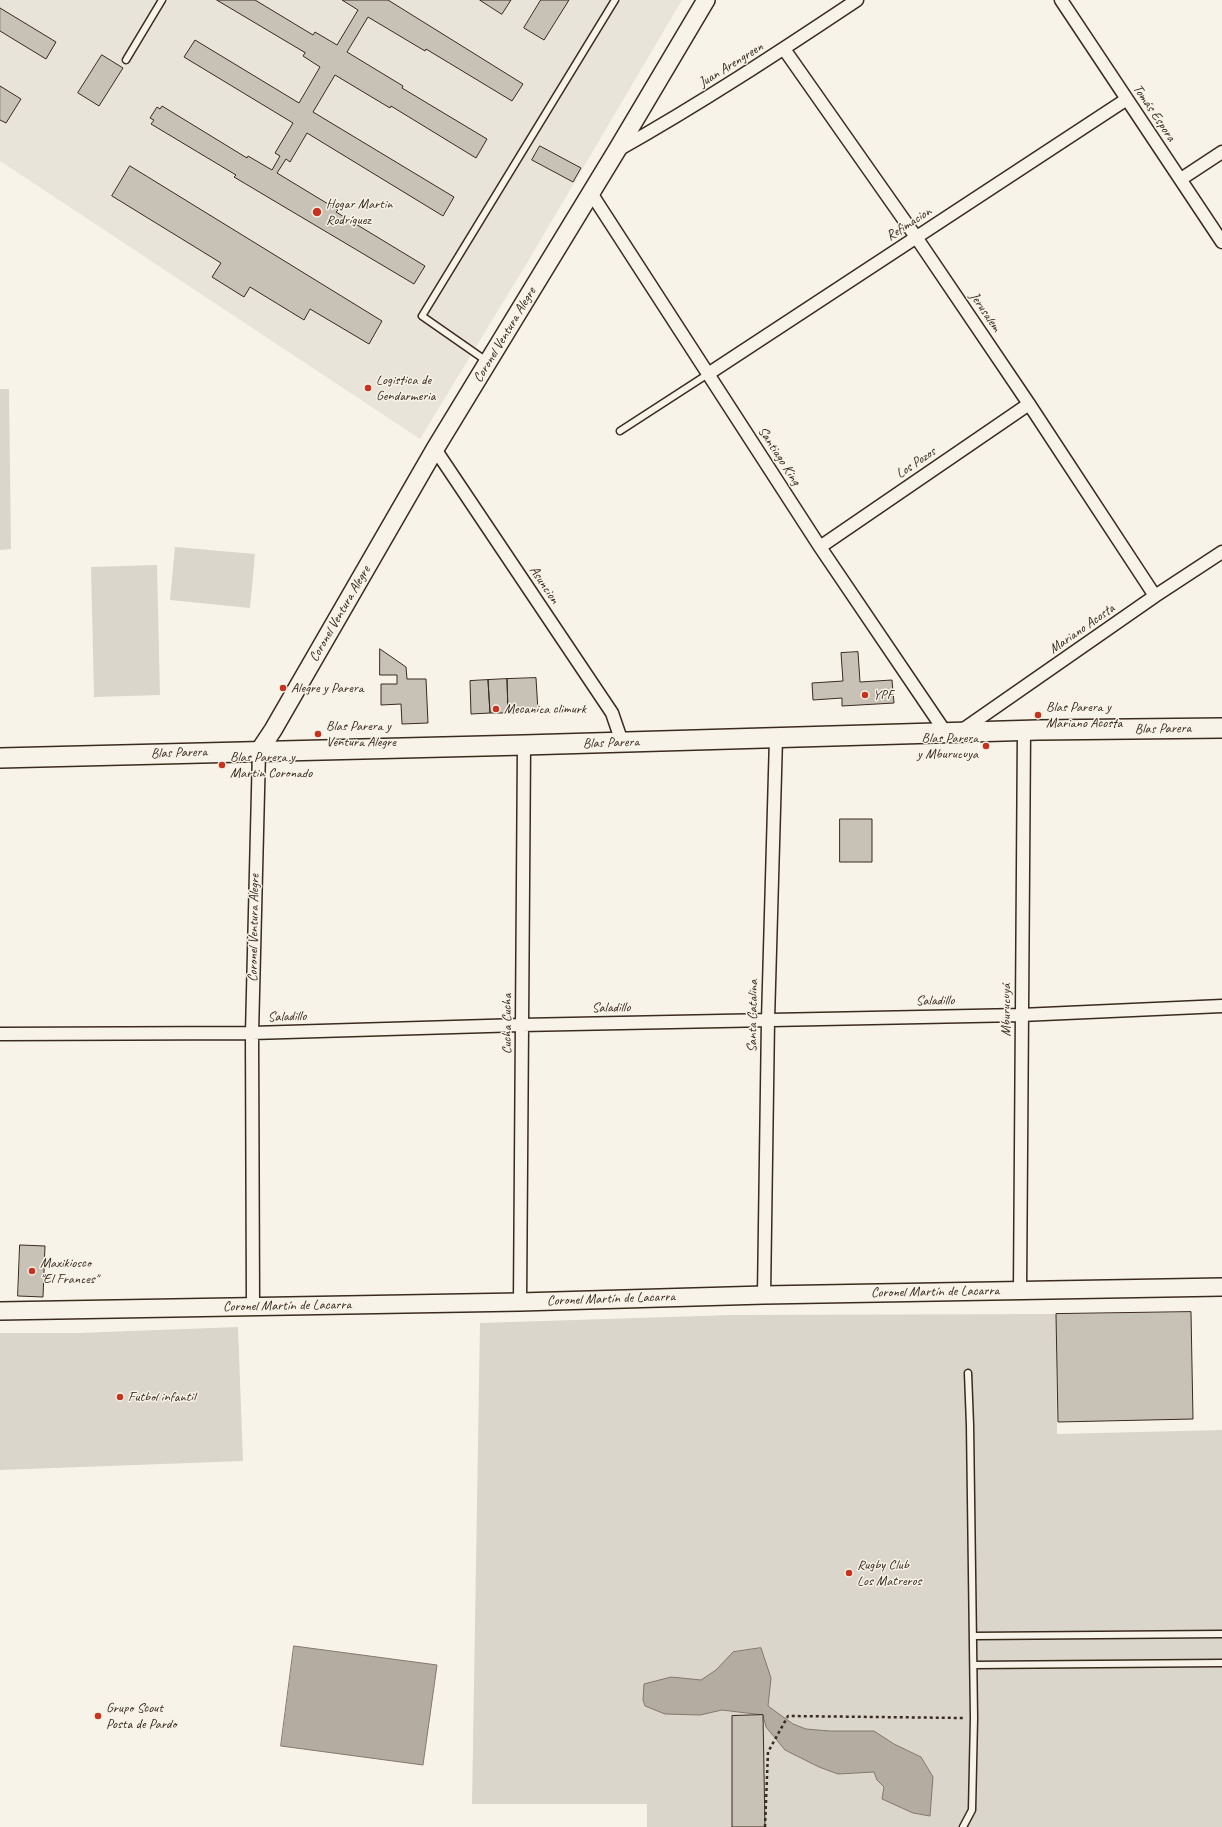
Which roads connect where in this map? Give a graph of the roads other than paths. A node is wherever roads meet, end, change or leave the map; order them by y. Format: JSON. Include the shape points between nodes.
{"nodes":[{"id":1,"x":162,"y":0,"type":"edge"},
{"id":2,"x":615,"y":0,"type":"edge"},
{"id":3,"x":706,"y":0,"type":"edge"},
{"id":4,"x":857,"y":0,"type":"edge"},
{"id":5,"x":1061,"y":0,"type":"edge"},
{"id":6,"x":784,"y":49,"type":"junction"},
{"id":7,"x":126,"y":60,"type":"dead end"},
{"id":8,"x":1127,"y":99,"type":"junction"},
{"id":9,"x":617,"y":150,"type":"junction"},
{"id":10,"x":1222,"y":152,"type":"edge"},
{"id":11,"x":1181,"y":179,"type":"junction"},
{"id":12,"x":591,"y":193,"type":"junction"},
{"id":13,"x":916,"y":237,"type":"junction"},
{"id":14,"x":1222,"y":242,"type":"edge"},
{"id":15,"x":488,"y":362,"type":"junction"},
{"id":16,"x":708,"y":374,"type":"junction"},
{"id":17,"x":1029,"y":404,"type":"junction"},
{"id":18,"x":620,"y":431,"type":"dead end"},
{"id":19,"x":435,"y":449,"type":"junction"},
{"id":20,"x":820,"y":547,"type":"junction"},
{"id":21,"x":1222,"y":552,"type":"edge"},
{"id":22,"x":1155,"y":596,"type":"junction"},
{"id":23,"x":1222,"y":728,"type":"edge"},
{"id":24,"x":1024,"y":730,"type":"junction"},
{"id":25,"x":953,"y":732,"type":"junction"},
{"id":26,"x":776,"y":738,"type":"junction"},
{"id":27,"x":622,"y":742,"type":"junction"},
{"id":28,"x":524,"y":745,"type":"junction"},
{"id":29,"x":259,"y":751,"type":"junction"},
{"id":30,"x":0,"y":758,"type":"edge"},
{"id":31,"x":1222,"y":1006,"type":"edge"},
{"id":32,"x":1021,"y":1015,"type":"junction"},
{"id":33,"x":768,"y":1020,"type":"junction"},
{"id":34,"x":521,"y":1025,"type":"junction"},
{"id":35,"x":252,"y":1033,"type":"junction"},
{"id":36,"x":0,"y":1034,"type":"edge"},
{"id":37,"x":1222,"y":1287,"type":"edge"},
{"id":38,"x":1020,"y":1290,"type":"junction"},
{"id":39,"x":764,"y":1295,"type":"junction"},
{"id":40,"x":520,"y":1302,"type":"junction"},
{"id":41,"x":253,"y":1306,"type":"junction"},
{"id":42,"x":0,"y":1311,"type":"edge"},
{"id":43,"x":968,"y":1373,"type":"dead end"},
{"id":44,"x":1222,"y":1634,"type":"edge"},
{"id":45,"x":974,"y":1636,"type":"junction"},
{"id":46,"x":1222,"y":1663,"type":"edge"},
{"id":47,"x":974,"y":1665,"type":"junction"},
{"id":48,"x":963,"y":1827,"type":"edge"}],
"edges":[{"from":1,"to":7,"type":"lane"},
{"from":2,"to":15,"type":"lane","via":[[422,316]]},
{"from":3,"to":9,"type":"street","name":"Coronel Ventura Alegre"},
{"from":4,"to":6,"type":"street","name":"Juan Arengreen"},
{"from":5,"to":8,"type":"street","name":"Tomás Espora"},
{"from":6,"to":9,"type":"street","name":"Juan Arengreen","via":[[664,124]]},
{"from":6,"to":13,"type":"street","name":"Jerusalem"},
{"from":8,"to":11,"type":"street","name":"Tomás Espora"},
{"from":8,"to":13,"type":"street","name":"Refimacion"},
{"from":9,"to":12,"type":"street","name":"Coronel Ventura Alegre"},
{"from":10,"to":11,"type":"street"},
{"from":11,"to":14,"type":"street","name":"Tomás Espora"},
{"from":12,"to":15,"type":"street","name":"Coronel Ventura Alegre"},
{"from":12,"to":16,"type":"street","name":"Santiago King"},
{"from":13,"to":16,"type":"street","name":"Refimacion"},
{"from":13,"to":17,"type":"street","name":"Jerusalem"},
{"from":15,"to":19,"type":"street","name":"Coronel Ventura Alegre"},
{"from":16,"to":18,"type":"lane"},
{"from":16,"to":20,"type":"street","name":"Santiago King"},
{"from":17,"to":20,"type":"street","name":"Los Pozos"},
{"from":17,"to":22,"type":"street","name":"Jerusalem"},
{"from":19,"to":27,"type":"street","name":"Asuncion","via":[[612,713]]},
{"from":19,"to":29,"type":"street","name":"Coronel Ventura Alegre"},
{"from":20,"to":25,"type":"street","name":"Santiago King"},
{"from":21,"to":22,"type":"street","name":"Mariano Acosta"},
{"from":22,"to":25,"type":"street","name":"Mariano Acosta"},
{"from":23,"to":24,"type":"main road","name":"Blas Parera"},
{"from":24,"to":25,"type":"main road","name":"Blas Parera"},
{"from":24,"to":32,"type":"street","name":"Mburucuyá"},
{"from":25,"to":26,"type":"main road","name":"Blas Parera"},
{"from":26,"to":27,"type":"main road","name":"Blas Parera"},
{"from":26,"to":33,"type":"street","name":"Santa Catalina"},
{"from":27,"to":28,"type":"main road","name":"Blas Parera"},
{"from":28,"to":29,"type":"main road","name":"Blas Parera"},
{"from":28,"to":34,"type":"street","name":"Cucha Cucha"},
{"from":29,"to":30,"type":"main road","name":"Blas Parera"},
{"from":29,"to":35,"type":"street","name":"Coronel Ventura Alegre"},
{"from":31,"to":32,"type":"street","name":"Saladillo"},
{"from":32,"to":33,"type":"street","name":"Saladillo"},
{"from":32,"to":38,"type":"street","name":"Mburucuyá"},
{"from":33,"to":34,"type":"street","name":"Saladillo"},
{"from":33,"to":39,"type":"street","name":"Santa Catalina"},
{"from":34,"to":35,"type":"street","name":"Saladillo"},
{"from":34,"to":40,"type":"street","name":"Cucha Cucha"},
{"from":35,"to":36,"type":"street","name":"Saladillo"},
{"from":35,"to":41,"type":"street","name":"Coronel Ventura Alegre"},
{"from":37,"to":38,"type":"street","name":"Coronel Martín de Lacarra"},
{"from":38,"to":39,"type":"street","name":"Coronel Martín de Lacarra"},
{"from":39,"to":40,"type":"street","name":"Coronel Martín de Lacarra"},
{"from":40,"to":41,"type":"street","name":"Coronel Martín de Lacarra"},
{"from":41,"to":42,"type":"street","name":"Coronel Martín de Lacarra"},
{"from":43,"to":45,"type":"lane"},
{"from":44,"to":45,"type":"lane"},
{"from":45,"to":47,"type":"lane"},
{"from":46,"to":47,"type":"lane"},
{"from":47,"to":48,"type":"lane","via":[[972,1810]]}]}
